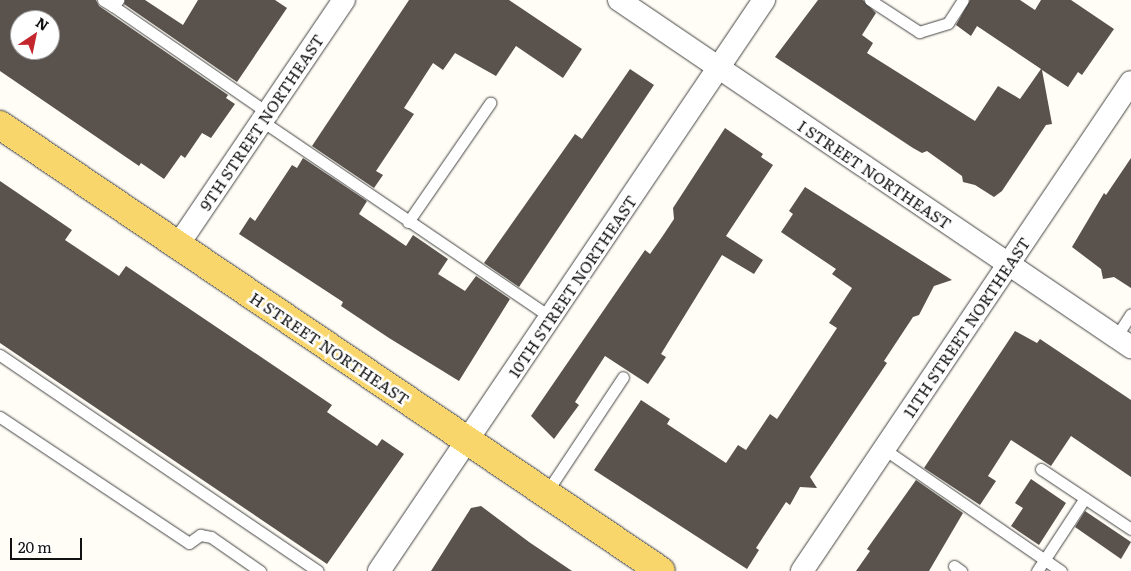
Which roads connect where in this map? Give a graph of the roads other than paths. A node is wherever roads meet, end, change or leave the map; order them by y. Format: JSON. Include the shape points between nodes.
{"nodes":[{"id":1,"x":344,"y":0,"type":"edge"},
{"id":2,"x":619,"y":0,"type":"edge"},
{"id":3,"x":764,"y":0,"type":"edge"},
{"id":4,"x":870,"y":0,"type":"edge"},
{"id":5,"x":963,"y":0,"type":"edge"},
{"id":6,"x":112,"y":2,"type":"edge"},
{"id":7,"x":719,"y":68,"type":"junction"},
{"id":8,"x":1131,"y":82,"type":"edge"},
{"id":9,"x":490,"y":103,"type":"dead end"},
{"id":10,"x":265,"y":117,"type":"junction"},
{"id":11,"x":0,"y":124,"type":"edge"},
{"id":12,"x":408,"y":222,"type":"junction"},
{"id":13,"x":178,"y":245,"type":"junction"},
{"id":14,"x":1008,"y":264,"type":"junction"},
{"id":15,"x":1131,"y":314,"type":"edge"},
{"id":16,"x":550,"y":317,"type":"junction"},
{"id":17,"x":1123,"y":342,"type":"edge"},
{"id":18,"x":0,"y":355,"type":"edge"},
{"id":19,"x":623,"y":377,"type":"dead end"},
{"id":20,"x":0,"y":417,"type":"edge"},
{"id":21,"x":467,"y":440,"type":"junction"},
{"id":22,"x":884,"y":449,"type":"junction"},
{"id":23,"x":1041,"y":469,"type":"dead end"},
{"id":24,"x":546,"y":493,"type":"junction"},
{"id":25,"x":1085,"y":498,"type":"junction"},
{"id":26,"x":1131,"y":528,"type":"edge"},
{"id":27,"x":1045,"y":560,"type":"junction"},
{"id":28,"x":260,"y":571,"type":"edge"},
{"id":29,"x":318,"y":571,"type":"edge"},
{"id":30,"x":378,"y":571,"type":"edge"},
{"id":31,"x":661,"y":571,"type":"edge"},
{"id":32,"x":802,"y":571,"type":"edge"},
{"id":33,"x":1037,"y":571,"type":"edge"},
{"id":34,"x":1061,"y":571,"type":"edge"}],
"edges":[{"from":1,"to":10,"type":"street","name":"9TH STREET NORTHEAST"},
{"from":2,"to":7,"type":"street","name":"I STREET NORTHEAST"},
{"from":3,"to":7,"type":"street","name":"10TH STREET NORTHEAST"},
{"from":4,"to":5,"type":"lane","via":[[918,32],[948,24]]},
{"from":6,"to":10,"type":"lane"},
{"from":7,"to":14,"type":"street","name":"I STREET NORTHEAST"},
{"from":7,"to":16,"type":"street","name":"10TH STREET NORTHEAST"},
{"from":8,"to":14,"type":"street","name":"11TH STREET NORTHEAST"},
{"from":9,"to":12,"type":"lane"},
{"from":10,"to":12,"type":"lane"},
{"from":10,"to":13,"type":"street","name":"9TH STREET NORTHEAST"},
{"from":11,"to":13,"type":"main road","name":"H STREET NORTHEAST"},
{"from":12,"to":16,"type":"lane"},
{"from":13,"to":21,"type":"main road","name":"H STREET NORTHEAST"},
{"from":14,"to":17,"type":"street","name":"I STREET NORTHEAST"},
{"from":14,"to":22,"type":"street","name":"11TH STREET NORTHEAST"},
{"from":15,"to":17,"type":"lane"},
{"from":16,"to":21,"type":"street","name":"10TH STREET NORTHEAST"},
{"from":18,"to":29,"type":"lane"},
{"from":19,"to":24,"type":"lane"},
{"from":20,"to":28,"type":"lane","via":[[189,543],[200,535],[211,537]]},
{"from":21,"to":24,"type":"main road","name":"H STREET NORTHEAST"},
{"from":21,"to":30,"type":"street","name":"10TH STREET NORTHEAST"},
{"from":22,"to":27,"type":"lane"},
{"from":22,"to":32,"type":"street","name":"11TH STREET NORTHEAST"},
{"from":23,"to":25,"type":"lane"},
{"from":24,"to":31,"type":"main road","name":"H STREET NORTHEAST"},
{"from":25,"to":26,"type":"lane"},
{"from":25,"to":27,"type":"lane"},
{"from":27,"to":33,"type":"lane"},
{"from":27,"to":34,"type":"lane"}]}
